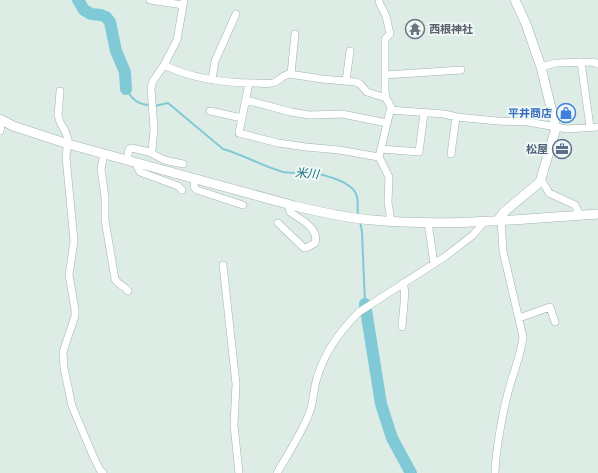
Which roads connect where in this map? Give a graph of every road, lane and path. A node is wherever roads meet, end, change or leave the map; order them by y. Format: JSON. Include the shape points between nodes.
{"nodes":[{"id":1,"x":150,"y":0,"type":"edge"},
{"id":2,"x":515,"y":0,"type":"edge"},
{"id":3,"x":184,"y":2,"type":"edge"},
{"id":4,"x":379,"y":2,"type":"dead end"},
{"id":5,"x":236,"y":14,"type":"dead end"},
{"id":6,"x":295,"y":34,"type":"dead end"},
{"id":7,"x":350,"y":50,"type":"dead end"},
{"id":8,"x":581,"y":62,"type":"junction"},
{"id":9,"x":598,"y":64,"type":"edge"},
{"id":10,"x":164,"y":66,"type":"junction"},
{"id":11,"x":541,"y":67,"type":"junction"},
{"id":12,"x":461,"y":70,"type":"dead end"},
{"id":13,"x":292,"y":74,"type":"junction"},
{"id":14,"x":385,"y":75,"type":"junction"},
{"id":15,"x":212,"y":80,"type":"junction"},
{"id":16,"x":346,"y":81,"type":"junction"},
{"id":17,"x":249,"y":83,"type":"junction"},
{"id":18,"x":60,"y":91,"type":"dead end"},
{"id":19,"x":386,"y":98,"type":"junction"},
{"id":20,"x":246,"y":100,"type":"junction"},
{"id":21,"x":390,"y":110,"type":"junction"},
{"id":22,"x":210,"y":111,"type":"dead end"},
{"id":23,"x":424,"y":113,"type":"junction"},
{"id":24,"x":456,"y":117,"type":"junction"},
{"id":25,"x":242,"y":118,"type":"junction"},
{"id":26,"x":1,"y":120,"type":"edge"},
{"id":27,"x":387,"y":123,"type":"junction"},
{"id":28,"x":590,"y":127,"type":"junction"},
{"id":29,"x":598,"y":127,"type":"edge"},
{"id":30,"x":556,"y":128,"type":"junction"},
{"id":31,"x":0,"y":131,"type":"edge"},
{"id":32,"x":68,"y":144,"type":"junction"},
{"id":33,"x":381,"y":149,"type":"junction"},
{"id":34,"x":149,"y":152,"type":"junction"},
{"id":35,"x":104,"y":154,"type":"junction"},
{"id":36,"x":451,"y":154,"type":"dead end"},
{"id":37,"x":379,"y":157,"type":"junction"},
{"id":38,"x":131,"y":161,"type":"junction"},
{"id":39,"x":183,"y":164,"type":"dead end"},
{"id":40,"x":195,"y":179,"type":"junction"},
{"id":41,"x":541,"y":179,"type":"junction"},
{"id":42,"x":182,"y":190,"type":"dead end"},
{"id":43,"x":288,"y":204,"type":"junction"},
{"id":44,"x":243,"y":205,"type":"dead end"},
{"id":45,"x":598,"y":214,"type":"edge"},
{"id":46,"x":580,"y":215,"type":"junction"},
{"id":47,"x":500,"y":220,"type":"junction"},
{"id":48,"x":391,"y":221,"type":"junction"},
{"id":49,"x":485,"y":221,"type":"junction"},
{"id":50,"x":428,"y":222,"type":"junction"},
{"id":51,"x":278,"y":223,"type":"dead end"},
{"id":52,"x":434,"y":264,"type":"junction"},
{"id":53,"x":223,"y":265,"type":"dead end"},
{"id":54,"x":403,"y":283,"type":"junction"},
{"id":55,"x":128,"y":291,"type":"dead end"},
{"id":56,"x":519,"y":318,"type":"junction"},
{"id":57,"x":555,"y":322,"type":"dead end"},
{"id":58,"x":402,"y":328,"type":"dead end"},
{"id":59,"x":103,"y":473,"type":"edge"},
{"id":60,"x":238,"y":473,"type":"edge"},
{"id":61,"x":277,"y":473,"type":"edge"},
{"id":62,"x":495,"y":473,"type":"edge"}],
"edges":[{"from":1,"to":3,"type":"street"},
{"from":2,"to":11,"type":"street"},
{"from":3,"to":10,"type":"street","via":[[177,40]]},
{"from":4,"to":14,"type":"street","via":[[386,16],[390,34],[385,39]]},
{"from":5,"to":15,"type":"street","via":[[215,62]]},
{"from":6,"to":13,"type":"street"},
{"from":7,"to":16,"type":"street"},
{"from":8,"to":9,"type":"street"},
{"from":8,"to":11,"type":"street","via":[[556,63]]},
{"from":8,"to":28,"type":"street"},
{"from":10,"to":15,"type":"street","via":[[183,74]]},
{"from":10,"to":34,"type":"street","via":[[151,88],[153,145]]},
{"from":11,"to":30,"type":"street"},
{"from":12,"to":14,"type":"street"},
{"from":13,"to":16,"type":"street"},
{"from":13,"to":17,"type":"street","via":[[285,75],[273,83]]},
{"from":14,"to":19,"type":"street"},
{"from":15,"to":17,"type":"street"},
{"from":16,"to":19,"type":"street","via":[[360,84],[367,92]]},
{"from":17,"to":20,"type":"street"},
{"from":18,"to":32,"type":"street","via":[[58,115],[68,136]]},
{"from":19,"to":21,"type":"street"},
{"from":20,"to":25,"type":"street"},
{"from":20,"to":27,"type":"street","via":[[308,115],[342,114]]},
{"from":21,"to":23,"type":"street"},
{"from":21,"to":27,"type":"street"},
{"from":22,"to":25,"type":"street"},
{"from":23,"to":24,"type":"street"},
{"from":23,"to":33,"type":"street","via":[[419,152]]},
{"from":24,"to":30,"type":"street","via":[[528,122]]},
{"from":24,"to":36,"type":"street"},
{"from":25,"to":37,"type":"street","via":[[239,133],[278,143]]},
{"from":26,"to":31,"type":"street"},
{"from":26,"to":32,"type":"street"},
{"from":27,"to":33,"type":"street"},
{"from":28,"to":29,"type":"street"},
{"from":28,"to":30,"type":"street"},
{"from":30,"to":41,"type":"street"},
{"from":32,"to":35,"type":"street"},
{"from":32,"to":59,"type":"street","via":[[66,158],[74,240],[69,275],[75,316],[63,352],[64,368],[72,406]]},
{"from":33,"to":37,"type":"street"},
{"from":34,"to":38,"type":"street","via":[[129,149]]},
{"from":34,"to":39,"type":"street","via":[[164,160]]},
{"from":35,"to":38,"type":"street"},
{"from":35,"to":55,"type":"street","via":[[101,169],[105,220],[117,283]]},
{"from":37,"to":48,"type":"street","via":[[389,177],[388,202]]},
{"from":38,"to":40,"type":"street"},
{"from":38,"to":42,"type":"street","via":[[140,172],[178,186]]},
{"from":40,"to":43,"type":"street"},
{"from":40,"to":44,"type":"street","via":[[194,187],[197,190]]},
{"from":41,"to":46,"type":"street","via":[[549,193],[575,205]]},
{"from":41,"to":47,"type":"street","via":[[504,212]]},
{"from":43,"to":48,"type":"street","via":[[356,218]]},
{"from":43,"to":51,"type":"street","via":[[290,212],[308,224],[316,237],[315,243],[304,248]]},
{"from":45,"to":46,"type":"street"},
{"from":46,"to":47,"type":"street"},
{"from":47,"to":49,"type":"street"},
{"from":47,"to":56,"type":"street","via":[[503,251]]},
{"from":48,"to":50,"type":"street"},
{"from":49,"to":50,"type":"street"},
{"from":49,"to":52,"type":"street","via":[[473,235]]},
{"from":50,"to":52,"type":"street"},
{"from":52,"to":54,"type":"street"},
{"from":53,"to":60,"type":"street","via":[[236,384],[234,425]]},
{"from":54,"to":58,"type":"street","via":[[405,293]]},
{"from":54,"to":61,"type":"street","via":[[359,312],[333,344],[316,378],[309,414]]},
{"from":56,"to":57,"type":"street","via":[[550,307]]},
{"from":56,"to":62,"type":"street","via":[[523,337],[522,348],[507,396]]}]}
